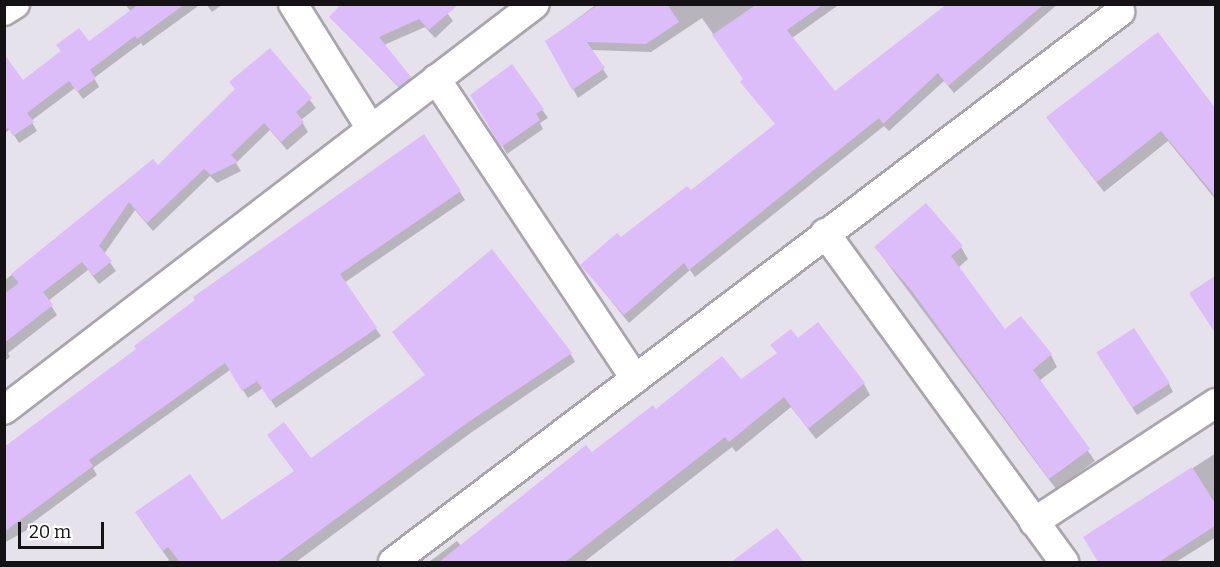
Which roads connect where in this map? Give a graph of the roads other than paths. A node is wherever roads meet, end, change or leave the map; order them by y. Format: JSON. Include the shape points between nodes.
{"nodes":[{"id":1,"x":15,"y":4,"type":"edge"},
{"id":2,"x":293,"y":4,"type":"edge"},
{"id":3,"x":535,"y":4,"type":"edge"},
{"id":4,"x":4,"y":11,"type":"edge"},
{"id":5,"x":1120,"y":12,"type":"dead end"},
{"id":6,"x":436,"y":79,"type":"junction"},
{"id":7,"x":370,"y":127,"type":"junction"},
{"id":8,"x":825,"y":233,"type":"junction"},
{"id":9,"x":634,"y":379,"type":"junction"},
{"id":10,"x":1215,"y":403,"type":"edge"},
{"id":11,"x":4,"y":410,"type":"edge"},
{"id":12,"x":1034,"y":522,"type":"junction"},
{"id":13,"x":393,"y":562,"type":"edge"},
{"id":14,"x":1064,"y":562,"type":"edge"}],
"edges":[{"from":1,"to":4,"type":"street"},
{"from":2,"to":7,"type":"street"},
{"from":3,"to":6,"type":"street"},
{"from":5,"to":8,"type":"street"},
{"from":6,"to":7,"type":"street"},
{"from":6,"to":9,"type":"street"},
{"from":7,"to":11,"type":"street"},
{"from":8,"to":9,"type":"street"},
{"from":8,"to":12,"type":"street"},
{"from":9,"to":13,"type":"street"},
{"from":10,"to":12,"type":"street"},
{"from":12,"to":14,"type":"street"}]}
